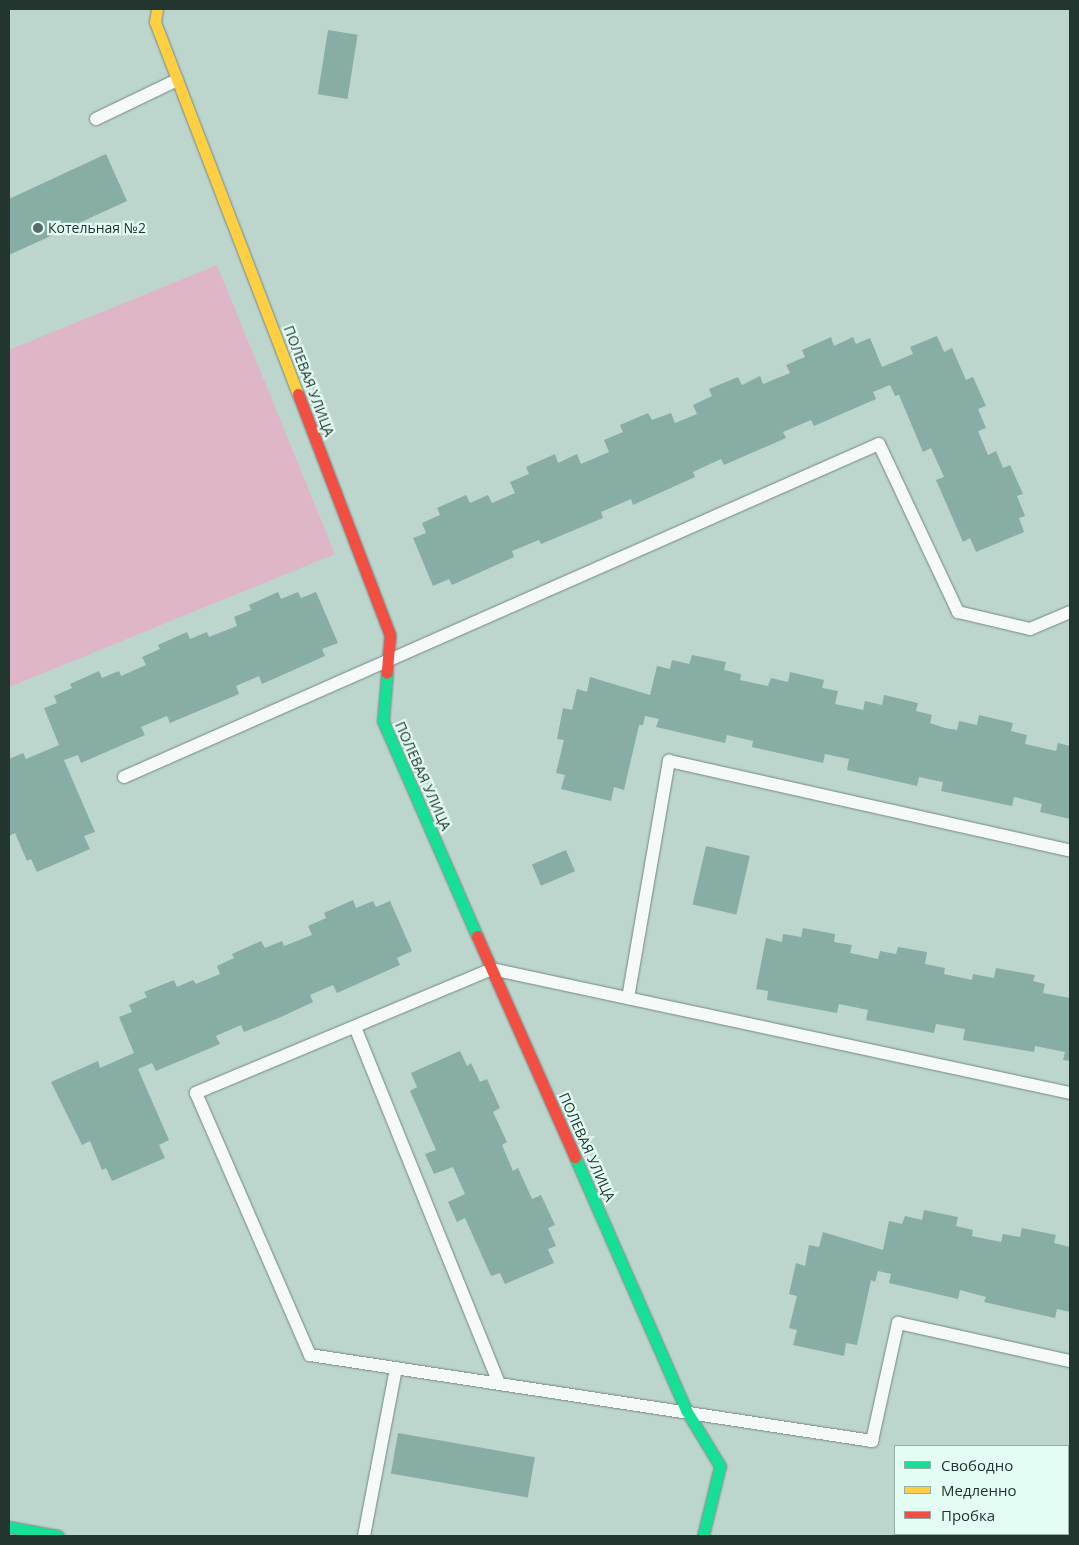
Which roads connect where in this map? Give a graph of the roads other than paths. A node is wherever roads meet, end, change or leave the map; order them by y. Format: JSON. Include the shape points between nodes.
{"nodes":[{"id":1,"x":157,"y":9,"type":"edge"},
{"id":2,"x":177,"y":80,"type":"junction"},
{"id":3,"x":96,"y":118,"type":"dead end"},
{"id":4,"x":1070,"y":612,"type":"edge"},
{"id":5,"x":388,"y":662,"type":"junction"},
{"id":6,"x":124,"y":777,"type":"dead end"},
{"id":7,"x":1070,"y":851,"type":"edge"},
{"id":8,"x":492,"y":970,"type":"junction"},
{"id":9,"x":628,"y":998,"type":"junction"},
{"id":10,"x":355,"y":1026,"type":"junction"},
{"id":11,"x":1070,"y":1093,"type":"edge"},
{"id":12,"x":1070,"y":1361,"type":"edge"},
{"id":13,"x":396,"y":1368,"type":"junction"},
{"id":14,"x":499,"y":1383,"type":"junction"},
{"id":15,"x":686,"y":1410,"type":"junction"},
{"id":16,"x":9,"y":1527,"type":"edge"},
{"id":17,"x":58,"y":1536,"type":"edge"},
{"id":18,"x":364,"y":1536,"type":"edge"},
{"id":19,"x":703,"y":1536,"type":"edge"}],
"edges":[{"from":1,"to":2,"type":"street","name":"ПОЛЕВАЯ УЛИЦА","via":[[155,22]]},
{"from":2,"to":3,"type":"lane"},
{"from":2,"to":5,"type":"street","name":"ПОЛЕВАЯ УЛИЦА","via":[[390,635]]},
{"from":4,"to":5,"type":"lane","via":[[1030,629],[958,612],[879,444]]},
{"from":5,"to":6,"type":"lane"},
{"from":5,"to":8,"type":"street","name":"ПОЛЕВАЯ УЛИЦА","via":[[383,722]]},
{"from":7,"to":9,"type":"lane","via":[[669,761]]},
{"from":8,"to":9,"type":"lane"},
{"from":8,"to":10,"type":"lane"},
{"from":8,"to":15,"type":"street","name":"ПОЛЕВАЯ УЛИЦА"},
{"from":9,"to":11,"type":"lane"},
{"from":10,"to":13,"type":"lane","via":[[196,1092],[310,1355]]},
{"from":10,"to":14,"type":"lane"},
{"from":12,"to":15,"type":"lane","via":[[898,1322],[872,1441]]},
{"from":13,"to":14,"type":"lane"},
{"from":13,"to":18,"type":"lane"},
{"from":14,"to":15,"type":"lane"},
{"from":15,"to":19,"type":"street","name":"ПОЛЕВАЯ УЛИЦА","via":[[720,1466]]},
{"from":16,"to":17,"type":"street"}]}
